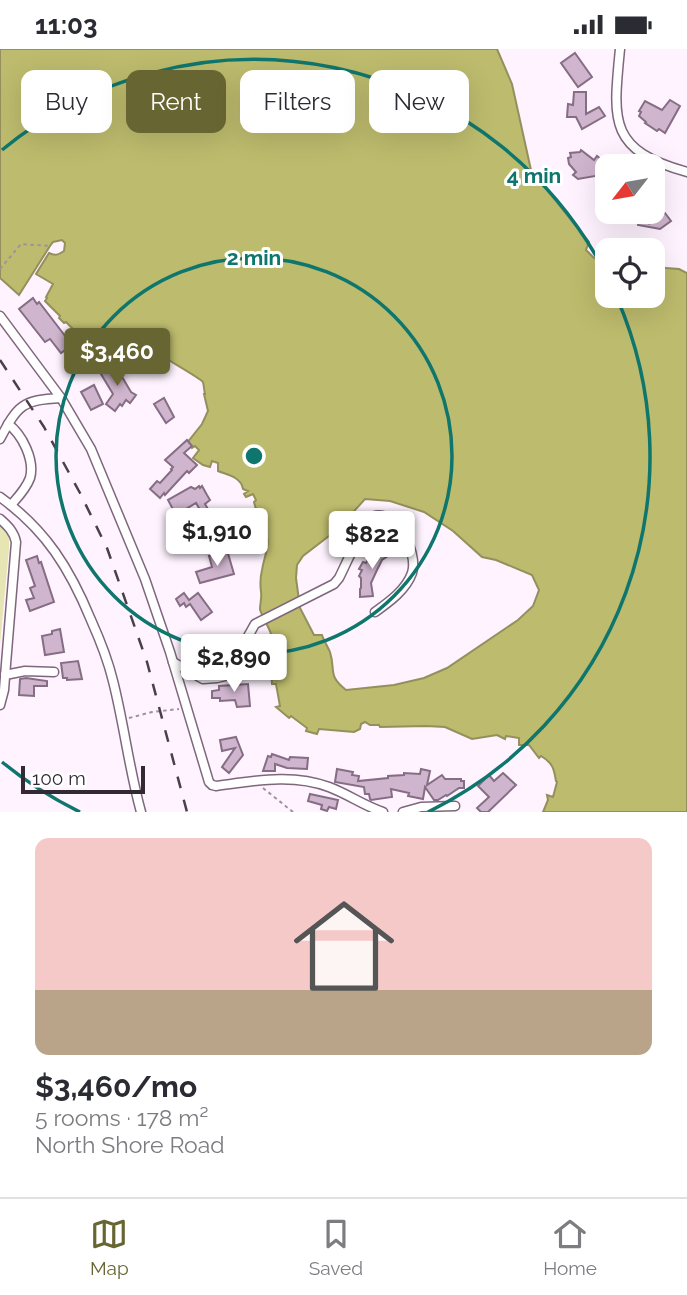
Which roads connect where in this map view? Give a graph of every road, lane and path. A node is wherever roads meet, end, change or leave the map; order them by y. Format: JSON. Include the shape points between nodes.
{"nodes":[{"id":1,"x":620,"y":49,"type":"edge"},
{"id":2,"x":687,"y":172,"type":"edge"},
{"id":3,"x":50,"y":246,"type":"dead end"},
{"id":4,"x":0,"y":269,"type":"edge"},
{"id":5,"x":0,"y":316,"type":"edge"},
{"id":6,"x":61,"y":398,"type":"junction"},
{"id":7,"x":8,"y":424,"type":"junction"},
{"id":8,"x":0,"y":439,"type":"edge"},
{"id":9,"x":0,"y":497,"type":"edge"},
{"id":10,"x":10,"y":505,"type":"junction"},
{"id":11,"x":0,"y":519,"type":"edge"},
{"id":12,"x":375,"y":612,"type":"dead end"},
{"id":13,"x":4,"y":651,"type":"edge"},
{"id":14,"x":173,"y":662,"type":"junction"},
{"id":15,"x":54,"y":673,"type":"dead end"},
{"id":16,"x":5,"y":675,"type":"junction"},
{"id":17,"x":0,"y":705,"type":"edge"},
{"id":18,"x":187,"y":708,"type":"junction"},
{"id":19,"x":122,"y":720,"type":"junction"},
{"id":20,"x":262,"y":787,"type":"dead end"},
{"id":21,"x":455,"y":806,"type":"dead end"},
{"id":22,"x":141,"y":812,"type":"edge"},
{"id":23,"x":293,"y":812,"type":"edge"},
{"id":24,"x":383,"y":812,"type":"edge"},
{"id":25,"x":403,"y":812,"type":"edge"}],
"edges":[{"from":1,"to":2,"type":"street","via":[[615,97],[622,133],[643,155]]},
{"from":3,"to":4,"type":"path","via":[[21,244]]},
{"from":5,"to":6,"type":"street"},
{"from":6,"to":7,"type":"street","via":[[35,399],[16,411]]},
{"from":6,"to":14,"type":"street","via":[[91,449],[145,579]]},
{"from":7,"to":8,"type":"street"},
{"from":7,"to":10,"type":"street","via":[[19,434],[31,475]]},
{"from":9,"to":10,"type":"street"},
{"from":10,"to":19,"type":"street","via":[[39,530],[69,571],[104,652]]},
{"from":11,"to":13,"type":"street","via":[[16,543]]},
{"from":12,"to":14,"type":"street","via":[[407,584],[414,560],[400,527],[383,516],[370,518],[361,527],[334,584],[255,624],[239,666],[229,675],[203,679]]},
{"from":13,"to":16,"type":"street"},
{"from":14,"to":18,"type":"street"},
{"from":15,"to":16,"type":"street"},
{"from":16,"to":17,"type":"street"},
{"from":18,"to":19,"type":"path"},
{"from":18,"to":24,"type":"street","via":[[212,785],[278,778],[313,781]]},
{"from":19,"to":22,"type":"street"},
{"from":20,"to":23,"type":"path"},
{"from":21,"to":25,"type":"street"}]}
